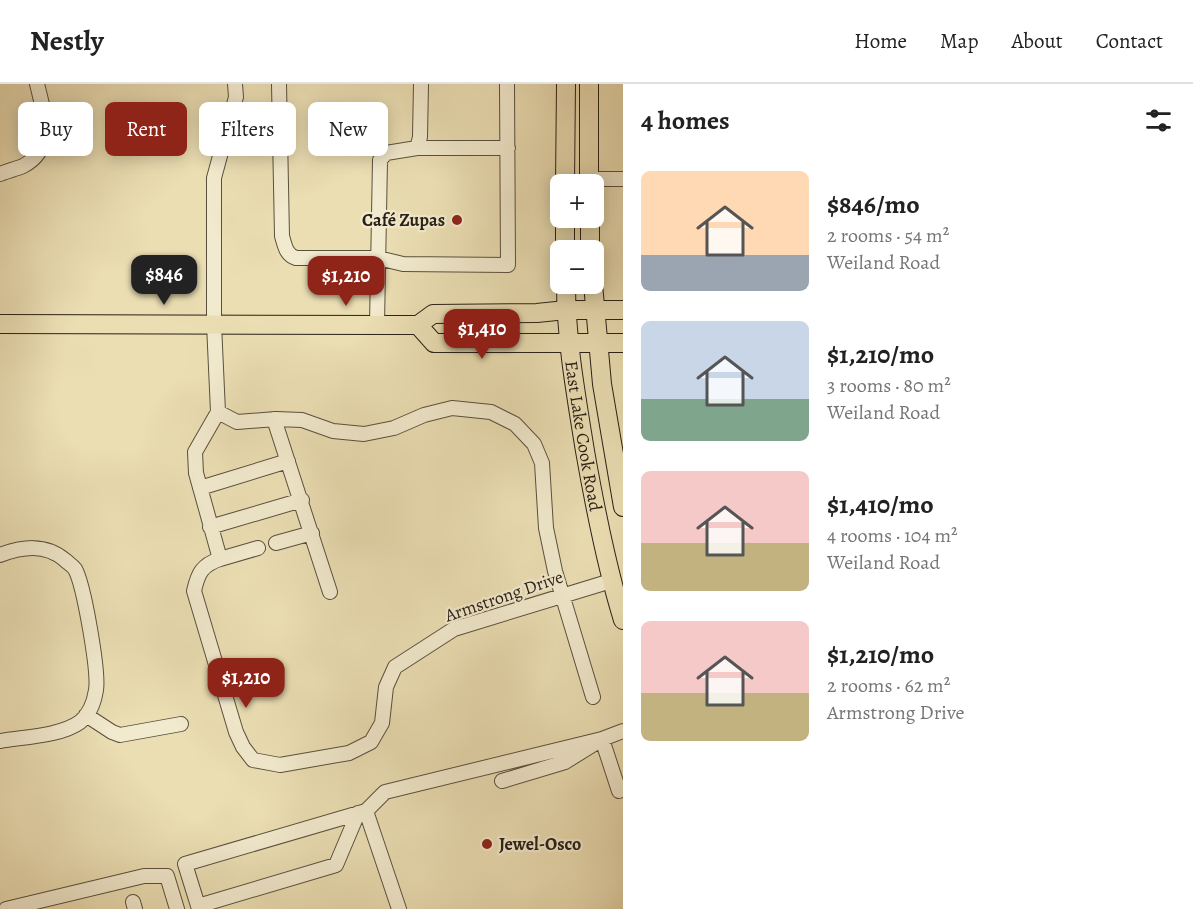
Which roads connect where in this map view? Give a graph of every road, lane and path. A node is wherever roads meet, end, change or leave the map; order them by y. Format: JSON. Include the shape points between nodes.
{"nodes":[{"id":1,"x":37,"y":84,"type":"edge"},
{"id":2,"x":235,"y":84,"type":"edge"},
{"id":3,"x":279,"y":84,"type":"edge"},
{"id":4,"x":421,"y":84,"type":"edge"},
{"id":5,"x":507,"y":84,"type":"edge"},
{"id":6,"x":566,"y":84,"type":"edge"},
{"id":7,"x":589,"y":84,"type":"edge"},
{"id":8,"x":508,"y":147,"type":"junction"},
{"id":9,"x":417,"y":148,"type":"junction"},
{"id":10,"x":0,"y":174,"type":"edge"},
{"id":11,"x":565,"y":174,"type":"edge"},
{"id":12,"x":590,"y":174,"type":"edge"},
{"id":13,"x":623,"y":179,"type":"edge"},
{"id":14,"x":604,"y":181,"type":"edge"},
{"id":15,"x":378,"y":258,"type":"junction"},
{"id":16,"x":566,"y":294,"type":"edge"},
{"id":17,"x":594,"y":294,"type":"edge"},
{"id":18,"x":566,"y":310,"type":"junction"},
{"id":19,"x":595,"y":310,"type":"junction"},
{"id":20,"x":623,"y":310,"type":"edge"},
{"id":21,"x":0,"y":324,"type":"edge"},
{"id":22,"x":214,"y":324,"type":"junction"},
{"id":23,"x":377,"y":325,"type":"junction"},
{"id":24,"x":418,"y":325,"type":"junction"},
{"id":25,"x":568,"y":342,"type":"junction"},
{"id":26,"x":598,"y":342,"type":"junction"},
{"id":27,"x":623,"y":343,"type":"edge"},
{"id":28,"x":218,"y":412,"type":"junction"},
{"id":29,"x":274,"y":419,"type":"junction"},
{"id":30,"x":288,"y":461,"type":"junction"},
{"id":31,"x":200,"y":488,"type":"junction"},
{"id":32,"x":302,"y":501,"type":"junction"},
{"id":33,"x":623,"y":507,"type":"edge"},
{"id":34,"x":210,"y":527,"type":"junction"},
{"id":35,"x":312,"y":533,"type":"junction"},
{"id":36,"x":276,"y":543,"type":"dead end"},
{"id":37,"x":258,"y":548,"type":"dead end"},
{"id":38,"x":0,"y":555,"type":"edge"},
{"id":39,"x":220,"y":559,"type":"junction"},
{"id":40,"x":611,"y":581,"type":"junction"},
{"id":41,"x":330,"y":592,"type":"dead end"},
{"id":42,"x":563,"y":594,"type":"junction"},
{"id":43,"x":623,"y":620,"type":"edge"},
{"id":44,"x":593,"y":697,"type":"dead end"},
{"id":45,"x":86,"y":715,"type":"junction"},
{"id":46,"x":181,"y":724,"type":"dead end"},
{"id":47,"x":623,"y":731,"type":"edge"},
{"id":48,"x":602,"y":739,"type":"junction"},
{"id":49,"x":0,"y":741,"type":"edge"},
{"id":50,"x":502,"y":781,"type":"dead end"},
{"id":51,"x":619,"y":791,"type":"dead end"},
{"id":52,"x":362,"y":812,"type":"junction"},
{"id":53,"x":198,"y":908,"type":"edge"},
{"id":54,"x":6,"y":909,"type":"edge"},
{"id":55,"x":177,"y":909,"type":"edge"},
{"id":56,"x":399,"y":909,"type":"edge"}],
"edges":[{"from":1,"to":10,"type":"street","via":[[46,128],[43,143],[24,165]]},
{"from":2,"to":22,"type":"street","via":[[236,97],[214,178]]},
{"from":3,"to":15,"type":"street","via":[[282,236],[286,250],[296,258]]},
{"from":4,"to":9,"type":"street"},
{"from":5,"to":8,"type":"street"},
{"from":6,"to":11,"type":"main road"},
{"from":7,"to":12,"type":"main road"},
{"from":8,"to":9,"type":"street"},
{"from":8,"to":15,"type":"street","via":[[508,265],[403,264]]},
{"from":9,"to":15,"type":"street","via":[[386,153],[380,160]]},
{"from":13,"to":14,"type":"street"},
{"from":15,"to":23,"type":"street"},
{"from":16,"to":18,"type":"main road","name":"East Lake Cook Road"},
{"from":17,"to":19,"type":"main road","name":"East Lake Cook Road"},
{"from":18,"to":19,"type":"main road"},
{"from":18,"to":24,"type":"main road","via":[[433,314]]},
{"from":18,"to":25,"type":"main road","name":"East Lake Cook Road"},
{"from":19,"to":20,"type":"main road"},
{"from":19,"to":26,"type":"main road","name":"East Lake Cook Road"},
{"from":21,"to":22,"type":"main road"},
{"from":22,"to":23,"type":"main road"},
{"from":22,"to":28,"type":"street"},
{"from":23,"to":24,"type":"main road"},
{"from":24,"to":25,"type":"main road","via":[[434,343]]},
{"from":25,"to":26,"type":"main road"},
{"from":25,"to":40,"type":"main road","name":"East Lake Cook Road"},
{"from":26,"to":27,"type":"main road"},
{"from":26,"to":33,"type":"main road","name":"East Lake Cook Road"},
{"from":28,"to":29,"type":"street","via":[[237,422]]},
{"from":28,"to":31,"type":"street","via":[[195,452]]},
{"from":29,"to":30,"type":"street"},
{"from":29,"to":42,"type":"street","via":[[302,420],[333,431],[364,434],[452,408],[491,412],[515,424],[534,444],[542,463],[546,528]]},
{"from":30,"to":31,"type":"street"},
{"from":30,"to":32,"type":"street"},
{"from":31,"to":34,"type":"street"},
{"from":32,"to":34,"type":"street"},
{"from":32,"to":35,"type":"street"},
{"from":34,"to":39,"type":"street"},
{"from":35,"to":36,"type":"street"},
{"from":35,"to":41,"type":"street"},
{"from":37,"to":39,"type":"street"},
{"from":38,"to":45,"type":"street","via":[[31,548],[48,549],[74,568],[82,589],[96,672],[92,708]]},
{"from":39,"to":42,"type":"street","name":"Armstrong Drive","via":[[207,563],[198,573],[194,591],[243,747],[253,760],[280,765],[349,753],[371,742],[382,723],[386,687],[394,667],[454,629]]},
{"from":40,"to":42,"type":"street","name":"Armstrong Drive"},
{"from":40,"to":43,"type":"main road","name":"East Lake Cook Road"},
{"from":42,"to":44,"type":"street"},
{"from":45,"to":46,"type":"street","via":[[120,735]]},
{"from":45,"to":49,"type":"street","via":[[62,730]]},
{"from":47,"to":48,"type":"street"},
{"from":48,"to":50,"type":"street","via":[[565,762]]},
{"from":48,"to":51,"type":"street"},
{"from":48,"to":52,"type":"street","via":[[386,792]]},
{"from":52,"to":53,"type":"street","via":[[336,865]]},
{"from":52,"to":53,"type":"street","via":[[185,864]]},
{"from":52,"to":56,"type":"street"},
{"from":54,"to":55,"type":"street","via":[[144,876],[167,876]]}]}
